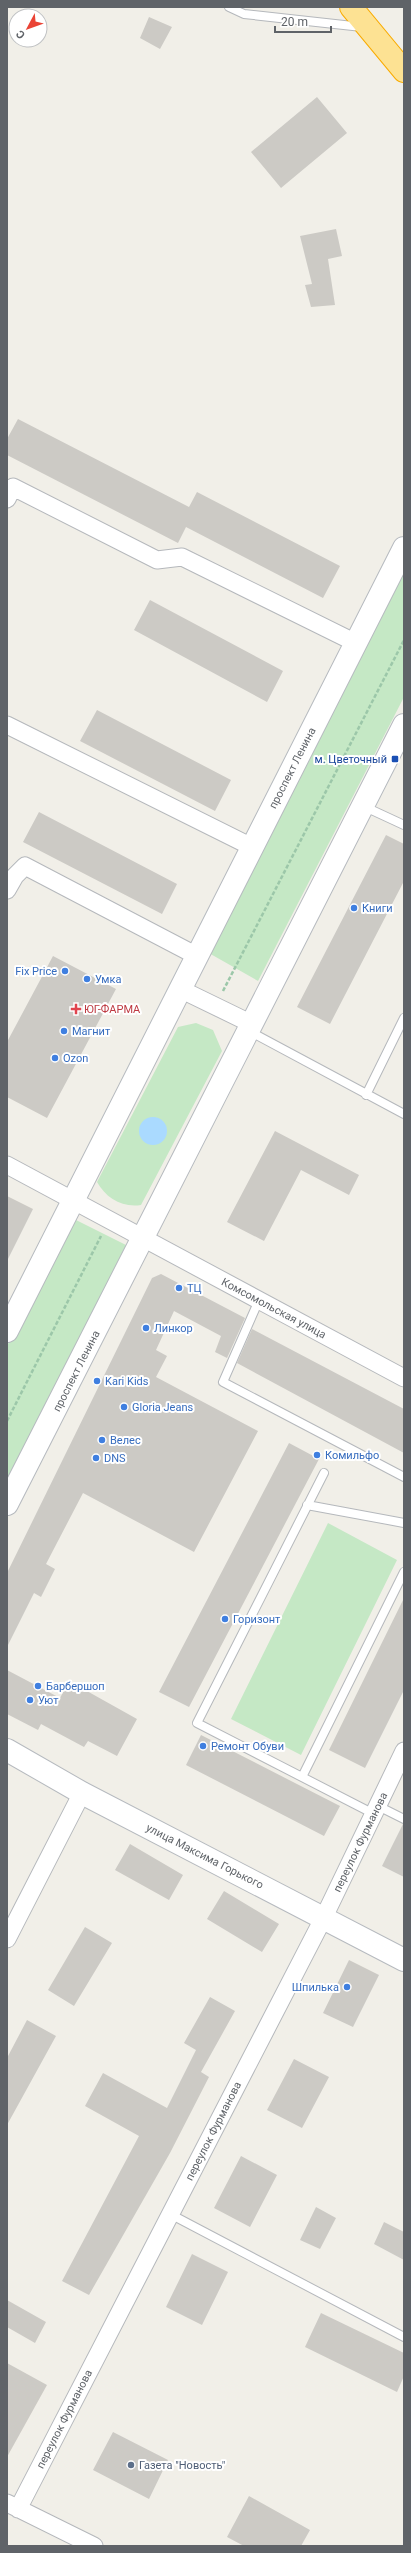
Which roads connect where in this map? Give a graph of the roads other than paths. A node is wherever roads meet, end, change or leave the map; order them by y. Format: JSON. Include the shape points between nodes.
{"nodes":[{"id":1,"x":229,"y":7,"type":"edge"},
{"id":2,"x":352,"y":7,"type":"edge"},
{"id":3,"x":367,"y":27,"type":"junction"},
{"id":4,"x":404,"y":71,"type":"edge"},
{"id":5,"x":7,"y":499,"type":"edge"},
{"id":6,"x":404,"y":548,"type":"edge"},
{"id":7,"x":356,"y":643,"type":"junction"},
{"id":8,"x":7,"y":725,"type":"edge"},
{"id":9,"x":404,"y":725,"type":"edge"},
{"id":10,"x":363,"y":805,"type":"junction"},
{"id":11,"x":404,"y":825,"type":"edge"},
{"id":12,"x":252,"y":847,"type":"junction"},
{"id":13,"x":7,"y":890,"type":"edge"},
{"id":14,"x":197,"y":956,"type":"junction"},
{"id":15,"x":180,"y":989,"type":"junction"},
{"id":16,"x":404,"y":1018,"type":"edge"},
{"id":17,"x":251,"y":1028,"type":"junction"},
{"id":18,"x":366,"y":1095,"type":"junction"},
{"id":19,"x":404,"y":1114,"type":"edge"},
{"id":20,"x":7,"y":1165,"type":"edge"},
{"id":21,"x":73,"y":1200,"type":"junction"},
{"id":22,"x":144,"y":1238,"type":"junction"},
{"id":23,"x":259,"y":1300,"type":"junction"},
{"id":24,"x":7,"y":1331,"type":"edge"},
{"id":25,"x":404,"y":1378,"type":"edge"},
{"id":26,"x":324,"y":1473,"type":"dead end"},
{"id":27,"x":404,"y":1477,"type":"edge"},
{"id":28,"x":7,"y":1504,"type":"edge"},
{"id":29,"x":307,"y":1505,"type":"junction"},
{"id":30,"x":404,"y":1523,"type":"edge"},
{"id":31,"x":404,"y":1572,"type":"edge"},
{"id":32,"x":7,"y":1750,"type":"edge"},
{"id":33,"x":404,"y":1751,"type":"edge"},
{"id":34,"x":302,"y":1777,"type":"junction"},
{"id":35,"x":82,"y":1793,"type":"junction"},
{"id":36,"x":376,"y":1810,"type":"junction"},
{"id":37,"x":404,"y":1819,"type":"edge"},
{"id":38,"x":324,"y":1917,"type":"junction"},
{"id":39,"x":7,"y":1939,"type":"edge"},
{"id":40,"x":404,"y":1960,"type":"edge"},
{"id":41,"x":170,"y":2214,"type":"junction"},
{"id":42,"x":404,"y":2336,"type":"edge"},
{"id":43,"x":12,"y":2506,"type":"edge"},
{"id":44,"x":94,"y":2546,"type":"edge"}],
"edges":[{"from":1,"to":3,"type":"lane","via":[[244,14]]},
{"from":2,"to":3,"type":"highway"},
{"from":3,"to":4,"type":"highway"},
{"from":5,"to":7,"type":"street","via":[[13,487],[157,560],[182,556]]},
{"from":6,"to":7,"type":"street","name":"проспект Ленина"},
{"from":7,"to":12,"type":"street","name":"проспект Ленина"},
{"from":8,"to":12,"type":"street"},
{"from":9,"to":10,"type":"street","name":"проспект Ленина"},
{"from":10,"to":11,"type":"lane"},
{"from":10,"to":17,"type":"street","name":"проспект Ленина"},
{"from":12,"to":14,"type":"street","name":"проспект Ленина"},
{"from":13,"to":14,"type":"street","via":[[25,866]]},
{"from":14,"to":15,"type":"street","name":"проспект Ленина"},
{"from":15,"to":17,"type":"street"},
{"from":15,"to":21,"type":"street","name":"проспект Ленина"},
{"from":16,"to":18,"type":"lane"},
{"from":17,"to":18,"type":"lane"},
{"from":17,"to":22,"type":"street","name":"проспект Ленина"},
{"from":18,"to":19,"type":"lane"},
{"from":20,"to":21,"type":"street"},
{"from":21,"to":22,"type":"street"},
{"from":21,"to":24,"type":"street","name":"проспект Ленина"},
{"from":22,"to":23,"type":"street","name":"Комсомольская улица"},
{"from":22,"to":28,"type":"street","name":"проспект Ленина"},
{"from":23,"to":25,"type":"street","name":"Комсомольская улица"},
{"from":23,"to":27,"type":"lane","via":[[223,1382]]},
{"from":26,"to":29,"type":"lane"},
{"from":29,"to":30,"type":"lane"},
{"from":29,"to":34,"type":"lane","via":[[197,1723]]},
{"from":31,"to":34,"type":"lane"},
{"from":32,"to":35,"type":"street","name":"улица Максима Горького"},
{"from":33,"to":36,"type":"street","name":"переулок Фурманова"},
{"from":34,"to":36,"type":"lane"},
{"from":35,"to":38,"type":"street","name":"улица Максима Горького"},
{"from":35,"to":39,"type":"street"},
{"from":36,"to":37,"type":"lane"},
{"from":36,"to":38,"type":"street","name":"переулок Фурманова"},
{"from":38,"to":40,"type":"street","name":"улица Максима Горького"},
{"from":38,"to":41,"type":"street","name":"переулок Фурманова"},
{"from":41,"to":42,"type":"lane"},
{"from":41,"to":43,"type":"street","name":"переулок Фурманова"},
{"from":43,"to":44,"type":"street"}]}
